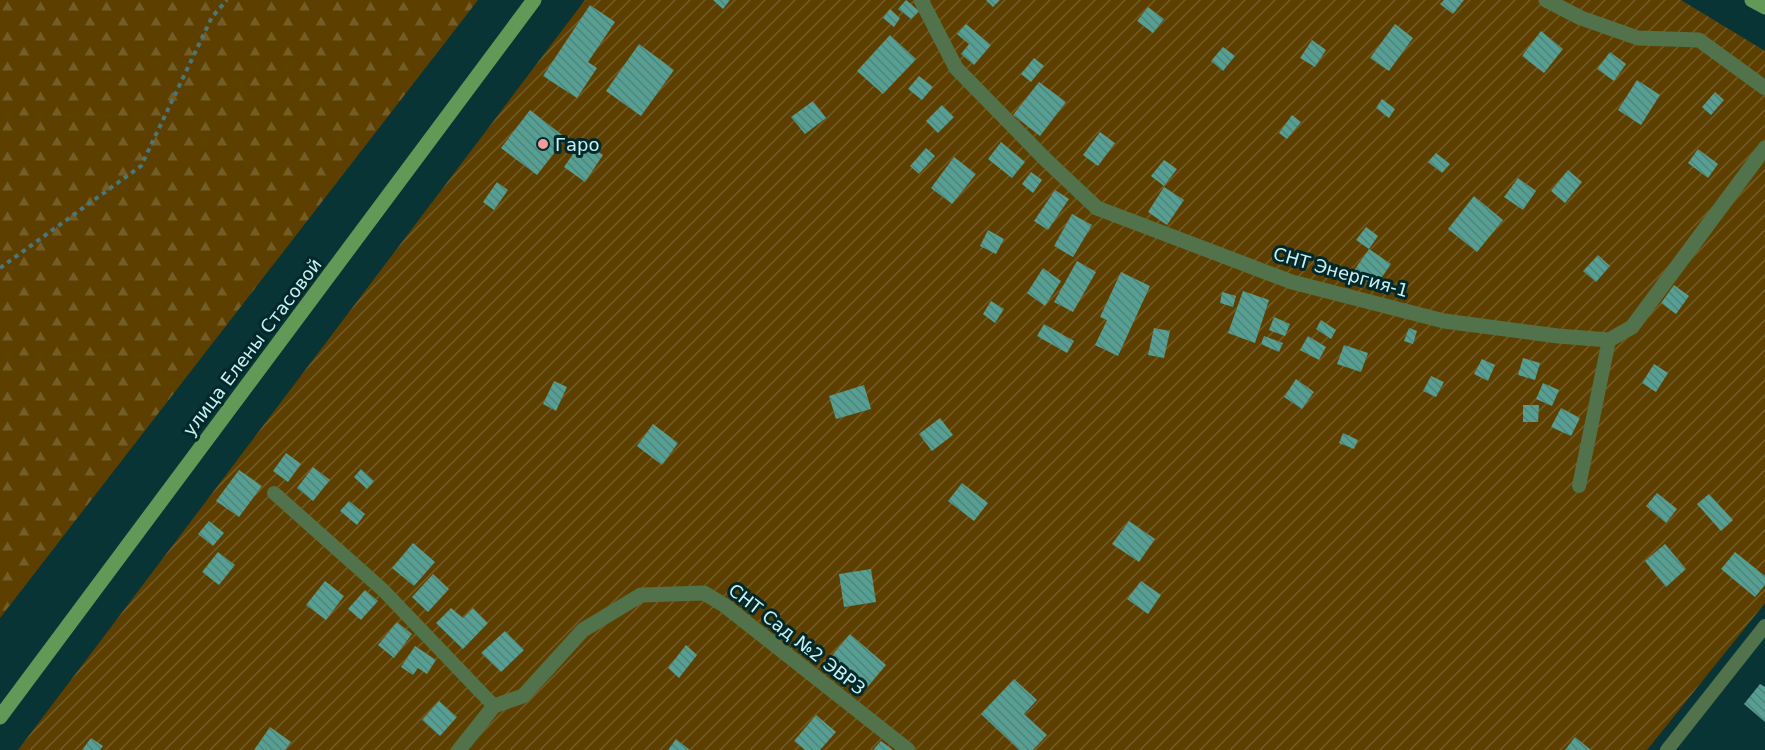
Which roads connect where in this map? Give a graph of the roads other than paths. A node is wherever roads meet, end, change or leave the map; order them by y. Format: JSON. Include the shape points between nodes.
{"nodes":[{"id":1,"x":534,"y":0,"type":"edge"},
{"id":2,"x":921,"y":0,"type":"edge"},
{"id":3,"x":1546,"y":0,"type":"edge"},
{"id":4,"x":1752,"y":0,"type":"edge"},
{"id":5,"x":1765,"y":7,"type":"edge"},
{"id":6,"x":1765,"y":88,"type":"edge"},
{"id":7,"x":1765,"y":148,"type":"edge"},
{"id":8,"x":1609,"y":340,"type":"junction"},
{"id":9,"x":1579,"y":486,"type":"dead end"},
{"id":10,"x":274,"y":493,"type":"dead end"},
{"id":11,"x":1765,"y":626,"type":"edge"},
{"id":12,"x":494,"y":706,"type":"junction"},
{"id":13,"x":0,"y":717,"type":"edge"},
{"id":14,"x":459,"y":750,"type":"edge"},
{"id":15,"x":908,"y":750,"type":"edge"},
{"id":16,"x":1667,"y":750,"type":"edge"}],
"edges":[{"from":1,"to":13,"type":"main road","name":"улица Елены Стасовой"},
{"from":2,"to":8,"type":"street","name":"СНТ Энергия-1","via":[[956,68],[1097,208],[1292,282],[1387,307],[1444,321]]},
{"from":3,"to":6,"type":"street","via":[[1581,18],[1638,38],[1699,40]]},
{"from":4,"to":5,"type":"main road"},
{"from":7,"to":8,"type":"street","via":[[1632,327]]},
{"from":8,"to":9,"type":"lane"},
{"from":10,"to":12,"type":"lane","via":[[384,590]]},
{"from":11,"to":16,"type":"lane"},
{"from":12,"to":14,"type":"street"},
{"from":12,"to":15,"type":"street","name":"СНТ Сад №2 ЭВРЗ","via":[[523,696],[583,630],[641,595],[704,593]]}]}
